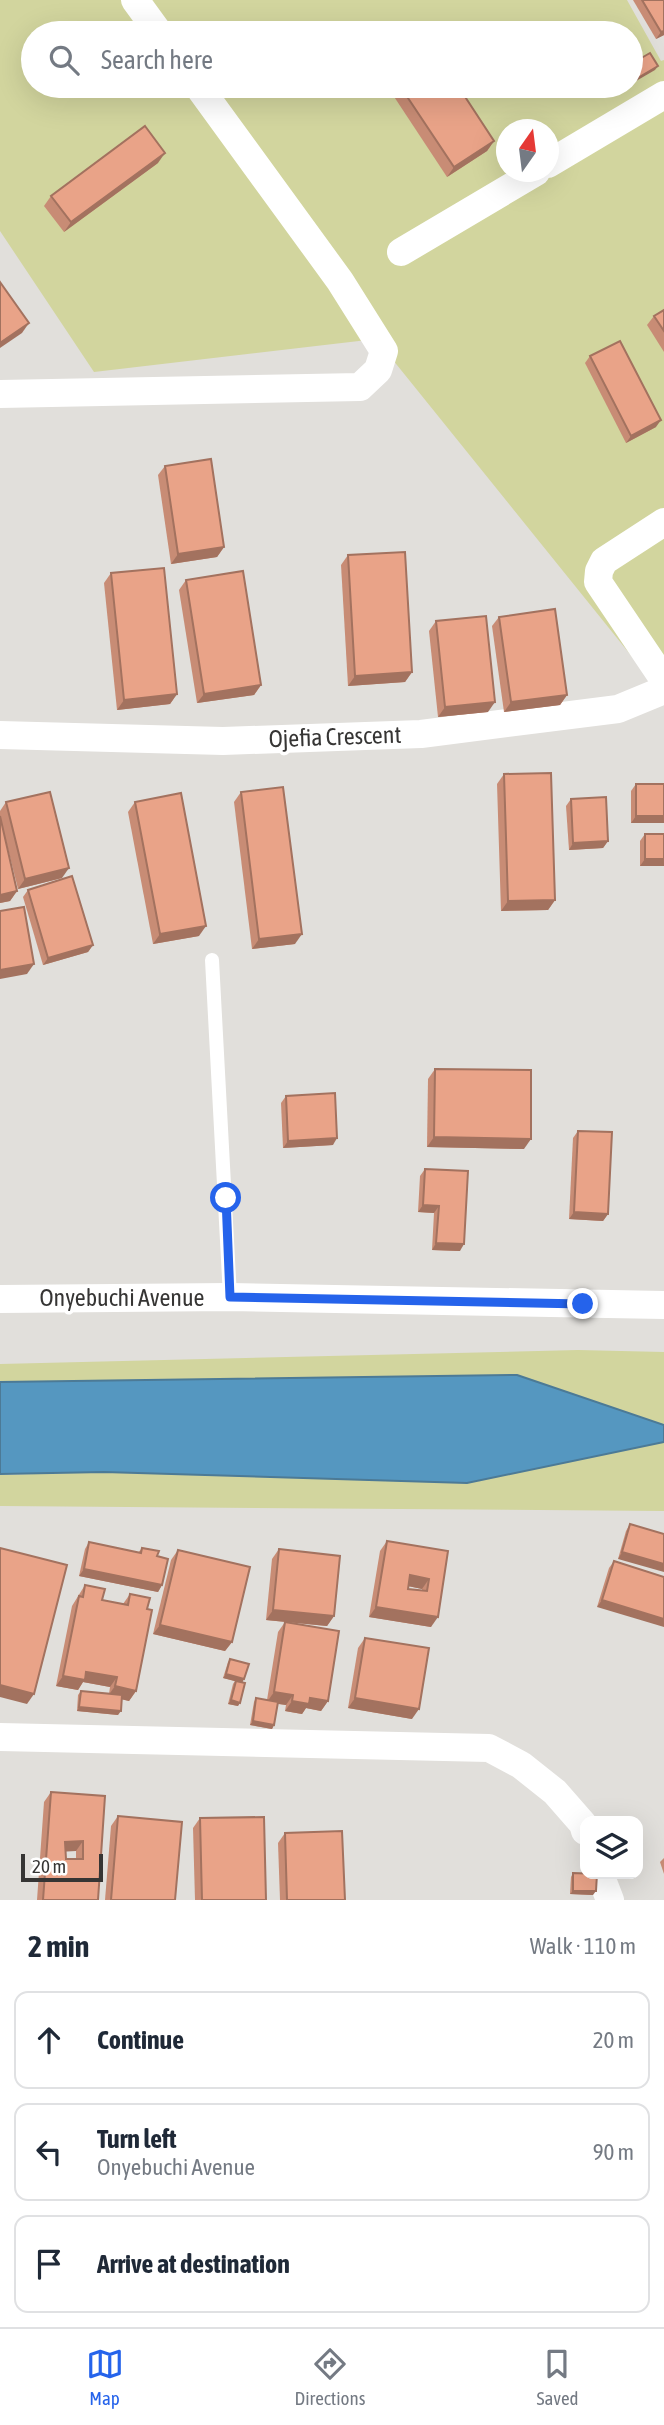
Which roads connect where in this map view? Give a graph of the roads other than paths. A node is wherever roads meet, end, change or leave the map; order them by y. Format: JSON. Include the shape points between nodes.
{"nodes":[{"id":1,"x":135,"y":0,"type":"edge"},
{"id":2,"x":150,"y":21,"type":"edge"},
{"id":3,"x":664,"y":96,"type":"edge"},
{"id":4,"x":207,"y":98,"type":"edge"},
{"id":5,"x":559,"y":158,"type":"edge"},
{"id":6,"x":519,"y":182,"type":"edge"},
{"id":7,"x":401,"y":252,"type":"dead end"},
{"id":8,"x":0,"y":394,"type":"edge"},
{"id":9,"x":664,"y":522,"type":"edge"},
{"id":10,"x":664,"y":680,"type":"edge"},
{"id":11,"x":664,"y":690,"type":"edge"},
{"id":12,"x":0,"y":735,"type":"edge"},
{"id":13,"x":212,"y":960,"type":"dead end"},
{"id":14,"x":230,"y":1297,"type":"junction"},
{"id":15,"x":0,"y":1299,"type":"edge"},
{"id":16,"x":664,"y":1306,"type":"edge"},
{"id":17,"x":0,"y":1737,"type":"edge"},
{"id":18,"x":580,"y":1821,"type":"edge"},
{"id":19,"x":602,"y":1879,"type":"edge"},
{"id":20,"x":610,"y":1900,"type":"edge"}],
"edges":[{"from":1,"to":2,"type":"street"},
{"from":3,"to":5,"type":"street"},
{"from":4,"to":8,"type":"street","via":[[340,281],[384,351],[378,370],[360,387]]},
{"from":6,"to":7,"type":"street"},
{"from":9,"to":10,"type":"street","via":[[604,561],[598,582]]},
{"from":11,"to":12,"type":"street","name":"Ojefia Crescent","via":[[618,709],[421,734],[223,741]]},
{"from":13,"to":14,"type":"lane"},
{"from":14,"to":15,"type":"street","name":"Onyebuchi Avenue"},
{"from":14,"to":16,"type":"street","name":"Onyebuchi Avenue"},
{"from":17,"to":18,"type":"street","via":[[489,1748],[522,1765],[555,1792]]},
{"from":19,"to":20,"type":"street"}]}
